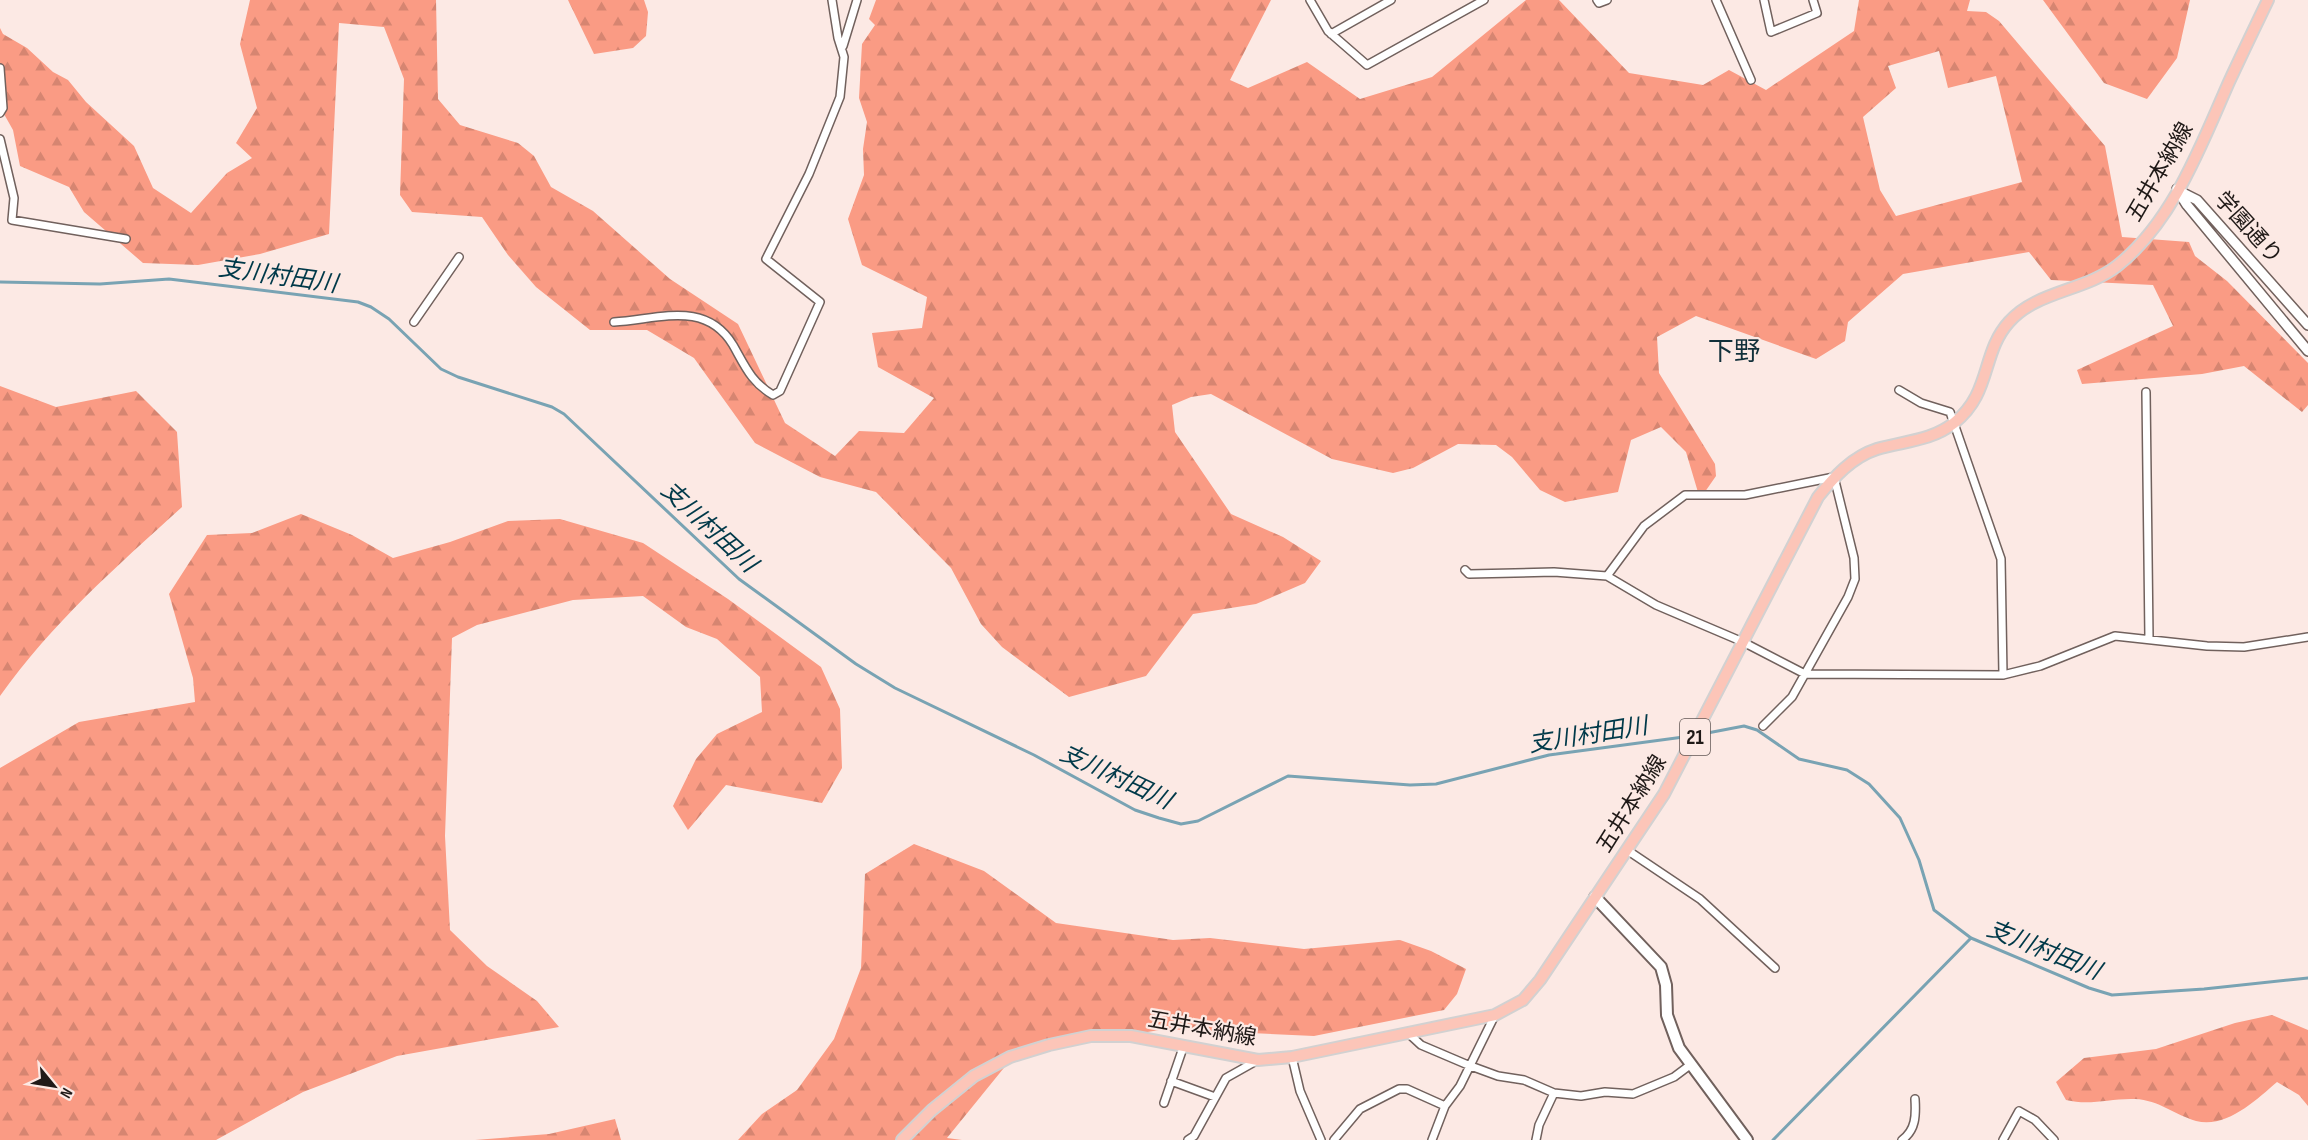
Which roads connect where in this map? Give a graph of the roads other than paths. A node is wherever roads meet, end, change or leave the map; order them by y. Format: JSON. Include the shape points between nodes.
{"nodes":[{"id":1,"x":832,"y":0,"type":"edge"},
{"id":2,"x":857,"y":0,"type":"edge"},
{"id":3,"x":1310,"y":0,"type":"edge"},
{"id":4,"x":1391,"y":0,"type":"edge"},
{"id":5,"x":1484,"y":0,"type":"edge"},
{"id":6,"x":1597,"y":0,"type":"edge"},
{"id":7,"x":1607,"y":0,"type":"edge"},
{"id":8,"x":1716,"y":0,"type":"edge"},
{"id":9,"x":1764,"y":0,"type":"edge"},
{"id":10,"x":1813,"y":0,"type":"edge"},
{"id":11,"x":2268,"y":0,"type":"edge"},
{"id":12,"x":1331,"y":34,"type":"junction"},
{"id":13,"x":843,"y":46,"type":"junction"},
{"id":14,"x":0,"y":68,"type":"edge"},
{"id":15,"x":1751,"y":80,"type":"dead end"},
{"id":16,"x":0,"y":114,"type":"edge"},
{"id":17,"x":0,"y":139,"type":"edge"},
{"id":18,"x":4,"y":171,"type":"edge"},
{"id":19,"x":2177,"y":189,"type":"junction"},
{"id":20,"x":126,"y":239,"type":"dead end"},
{"id":21,"x":459,"y":257,"type":"dead end"},
{"id":22,"x":414,"y":322,"type":"dead end"},
{"id":23,"x":614,"y":322,"type":"dead end"},
{"id":24,"x":2308,"y":325,"type":"edge"},
{"id":25,"x":2308,"y":351,"type":"edge"},
{"id":26,"x":1899,"y":390,"type":"dead end"},
{"id":27,"x":2146,"y":392,"type":"dead end"},
{"id":28,"x":1954,"y":423,"type":"junction"},
{"id":29,"x":1834,"y":477,"type":"junction"},
{"id":30,"x":1465,"y":570,"type":"dead end"},
{"id":31,"x":1607,"y":576,"type":"junction"},
{"id":32,"x":2308,"y":637,"type":"edge"},
{"id":33,"x":2149,"y":638,"type":"junction"},
{"id":34,"x":1743,"y":642,"type":"junction"},
{"id":35,"x":1805,"y":674,"type":"junction"},
{"id":36,"x":2003,"y":675,"type":"junction"},
{"id":37,"x":1763,"y":726,"type":"dead end"},
{"id":38,"x":1627,"y":850,"type":"junction"},
{"id":39,"x":1595,"y":897,"type":"junction"},
{"id":40,"x":1775,"y":968,"type":"dead end"},
{"id":41,"x":1495,"y":1015,"type":"junction"},
{"id":42,"x":1408,"y":1033,"type":"junction"},
{"id":43,"x":1184,"y":1045,"type":"junction"},
{"id":44,"x":1292,"y":1057,"type":"junction"},
{"id":45,"x":1258,"y":1060,"type":"junction"},
{"id":46,"x":1468,"y":1065,"type":"junction"},
{"id":47,"x":1690,"y":1065,"type":"junction"},
{"id":48,"x":1171,"y":1081,"type":"junction"},
{"id":49,"x":1554,"y":1093,"type":"junction"},
{"id":50,"x":1215,"y":1097,"type":"junction"},
{"id":51,"x":1916,"y":1099,"type":"dead end"},
{"id":52,"x":1164,"y":1103,"type":"dead end"},
{"id":53,"x":1445,"y":1106,"type":"junction"},
{"id":54,"x":907,"y":1139,"type":"edge"},
{"id":55,"x":1188,"y":1140,"type":"edge"},
{"id":56,"x":1321,"y":1140,"type":"edge"},
{"id":57,"x":1334,"y":1140,"type":"edge"},
{"id":58,"x":1432,"y":1140,"type":"edge"},
{"id":59,"x":1536,"y":1140,"type":"edge"},
{"id":60,"x":1747,"y":1140,"type":"edge"},
{"id":61,"x":1902,"y":1140,"type":"edge"},
{"id":62,"x":2003,"y":1140,"type":"edge"},
{"id":63,"x":2054,"y":1140,"type":"edge"}],
"edges":[{"from":1,"to":13,"type":"street","via":[[838,38]]},
{"from":2,"to":13,"type":"street"},
{"from":3,"to":12,"type":"street"},
{"from":4,"to":12,"type":"street"},
{"from":5,"to":12,"type":"street","via":[[1367,65]]},
{"from":6,"to":7,"type":"street"},
{"from":8,"to":15,"type":"street"},
{"from":9,"to":10,"type":"street","via":[[1771,32],[1817,14]]},
{"from":11,"to":19,"type":"main road","name":"五井本納線","number":"21"},
{"from":13,"to":23,"type":"street","via":[[840,97],[809,174],[766,259],[820,302],[780,391],[773,395],[759,387],[717,324],[691,316],[665,315]]},
{"from":14,"to":16,"type":"street"},
{"from":17,"to":18,"type":"street"},
{"from":18,"to":20,"type":"street","via":[[14,198],[12,220]]},
{"from":19,"to":24,"type":"street","name":"学園通り","via":[[2197,200]]},
{"from":19,"to":25,"type":"street"},
{"from":19,"to":28,"type":"main road","name":"五井本納線","number":"21","via":[[2146,237],[2116,267],[2080,287],[2028,306],[2010,320],[1997,339],[1982,388]]},
{"from":21,"to":22,"type":"street"},
{"from":26,"to":28,"type":"street","via":[[1920,403],[1950,412]]},
{"from":27,"to":33,"type":"street"},
{"from":28,"to":29,"type":"main road","name":"五井本納線","number":"21","via":[[1930,437],[1875,449]]},
{"from":28,"to":36,"type":"street","via":[[2001,559]]},
{"from":29,"to":31,"type":"street","via":[[1744,495],[1685,495],[1644,526]]},
{"from":29,"to":34,"type":"main road","name":"五井本納線","number":"21","via":[[1810,509]]},
{"from":29,"to":35,"type":"street","via":[[1854,558],[1855,579]]},
{"from":30,"to":31,"type":"street","via":[[1469,574],[1554,572]]},
{"from":31,"to":34,"type":"street","via":[[1656,605]]},
{"from":32,"to":33,"type":"street","via":[[2244,647]]},
{"from":33,"to":36,"type":"street","via":[[2115,636],[2040,666]]},
{"from":34,"to":35,"type":"street"},
{"from":34,"to":38,"type":"main road","name":"五井本納線","number":"21","via":[[1679,768]]},
{"from":35,"to":36,"type":"street"},
{"from":35,"to":37,"type":"street","via":[[1784,708]]},
{"from":38,"to":39,"type":"main road","name":"五井本納線","number":"21"},
{"from":38,"to":40,"type":"street","via":[[1700,899]]},
{"from":39,"to":41,"type":"main road","name":"五井本納線","number":"21","via":[[1531,992],[1510,1009]]},
{"from":39,"to":47,"type":"main road","via":[[1660,967],[1666,985],[1667,1015]]},
{"from":41,"to":42,"type":"main road","name":"五井本納線","number":"21"},
{"from":41,"to":46,"type":"street"},
{"from":42,"to":44,"type":"main road","name":"五井本納線","number":"21"},
{"from":42,"to":46,"type":"street","via":[[1421,1045]]},
{"from":43,"to":45,"type":"main road","name":"五井本納線","number":"21"},
{"from":43,"to":48,"type":"street"},
{"from":43,"to":54,"type":"main road","name":"五井本納線","number":"21","via":[[1131,1036],[1091,1036],[1020,1054],[974,1076],[932,1110]]},
{"from":44,"to":45,"type":"main road","name":"五井本納線","number":"21"},
{"from":44,"to":56,"type":"street","via":[[1300,1092]]},
{"from":45,"to":50,"type":"street","via":[[1226,1078]]},
{"from":46,"to":49,"type":"street","via":[[1524,1080]]},
{"from":46,"to":53,"type":"street","via":[[1460,1086]]},
{"from":47,"to":49,"type":"street","via":[[1652,1088],[1633,1094]]},
{"from":47,"to":60,"type":"main road"},
{"from":48,"to":50,"type":"street"},
{"from":48,"to":52,"type":"street"},
{"from":49,"to":59,"type":"street"},
{"from":50,"to":55,"type":"street"},
{"from":51,"to":61,"type":"street","via":[[1915,1122]]},
{"from":53,"to":57,"type":"street","via":[[1407,1089],[1398,1089],[1360,1109]]},
{"from":53,"to":58,"type":"street"},
{"from":62,"to":63,"type":"street","via":[[2019,1111],[2035,1120]]}]}
